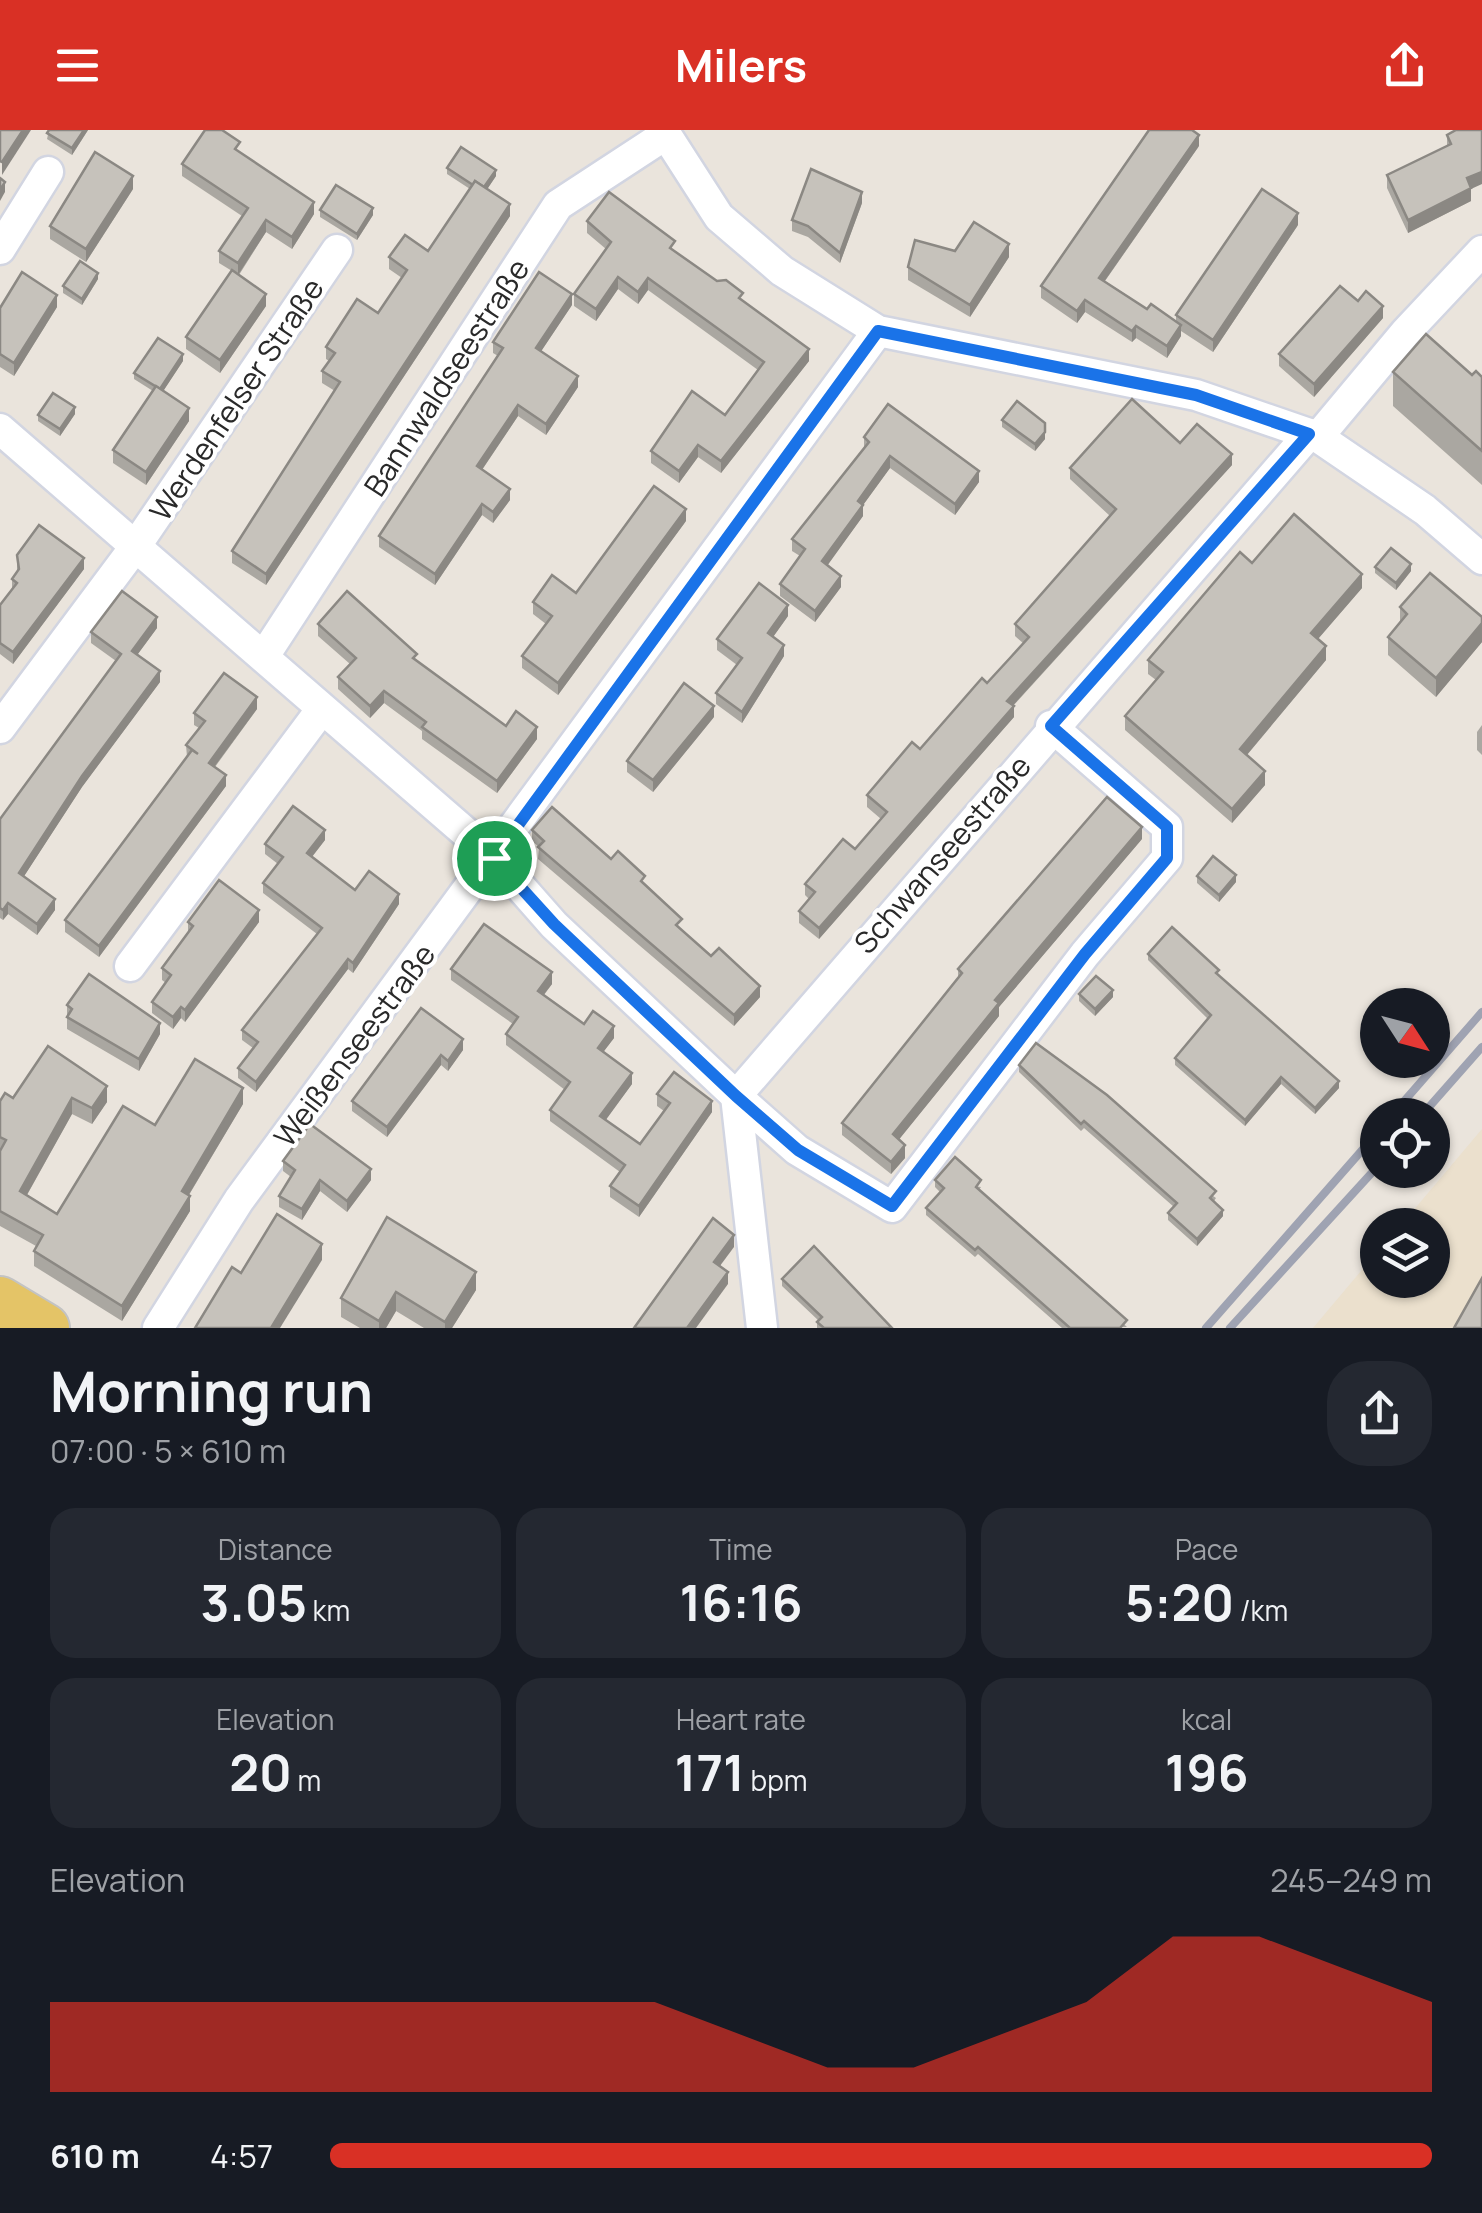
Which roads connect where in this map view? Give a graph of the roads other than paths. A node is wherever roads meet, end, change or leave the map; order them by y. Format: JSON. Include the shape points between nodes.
{"nodes":[{"id":1,"x":664,"y":132,"type":"edge"},
{"id":2,"x":48,"y":172,"type":"dead end"},
{"id":3,"x":0,"y":249,"type":"edge"},
{"id":4,"x":337,"y":250,"type":"dead end"},
{"id":5,"x":1482,"y":251,"type":"edge"},
{"id":6,"x":878,"y":331,"type":"junction"},
{"id":7,"x":0,"y":430,"type":"edge"},
{"id":8,"x":1314,"y":436,"type":"junction"},
{"id":9,"x":135,"y":547,"type":"junction"},
{"id":10,"x":1482,"y":559,"type":"edge"},
{"id":11,"x":264,"y":656,"type":"junction"},
{"id":12,"x":322,"y":710,"type":"junction"},
{"id":13,"x":1051,"y":726,"type":"junction"},
{"id":14,"x":0,"y":728,"type":"edge"},
{"id":15,"x":494,"y":858,"type":"junction"},
{"id":16,"x":130,"y":966,"type":"dead end"},
{"id":17,"x":736,"y":1096,"type":"junction"},
{"id":18,"x":0,"y":1301,"type":"edge"},
{"id":19,"x":45,"y":1328,"type":"edge"},
{"id":20,"x":158,"y":1328,"type":"edge"},
{"id":21,"x":762,"y":1328,"type":"edge"}],
"edges":[{"from":1,"to":6,"type":"street","via":[[719,217],[782,271]]},
{"from":1,"to":11,"type":"street","name":"Bannwaldseestraße","via":[[558,205]]},
{"from":2,"to":3,"type":"street"},
{"from":4,"to":9,"type":"street","name":"Werdenfelser Straße"},
{"from":5,"to":8,"type":"street","name":"Schwanseestraße"},
{"from":6,"to":8,"type":"street","via":[[1196,395]]},
{"from":6,"to":15,"type":"street","name":"Weißenseestraße"},
{"from":7,"to":9,"type":"street","name":"Werdenfelser Straße"},
{"from":8,"to":10,"type":"street","via":[[1425,510]]},
{"from":8,"to":13,"type":"street","name":"Schwanseestraße"},
{"from":9,"to":11,"type":"street","name":"Werdenfelser Straße"},
{"from":9,"to":14,"type":"street","name":"Werdenfelser Straße"},
{"from":11,"to":12,"type":"street","name":"Werdenfelser Straße"},
{"from":12,"to":15,"type":"street","name":"Werdenfelser Straße"},
{"from":12,"to":16,"type":"street"},
{"from":13,"to":17,"type":"street","name":"Schwanseestraße"},
{"from":13,"to":17,"type":"street","name":"Werdenfelser Straße","via":[[1167,827],[1167,858],[892,1206],[798,1150]]},
{"from":15,"to":17,"type":"street","name":"Werdenfelser Straße"},
{"from":15,"to":20,"type":"street","name":"Weißenseestraße","via":[[238,1200]]},
{"from":17,"to":21,"type":"street"},
{"from":18,"to":19,"type":"main road"}]}
